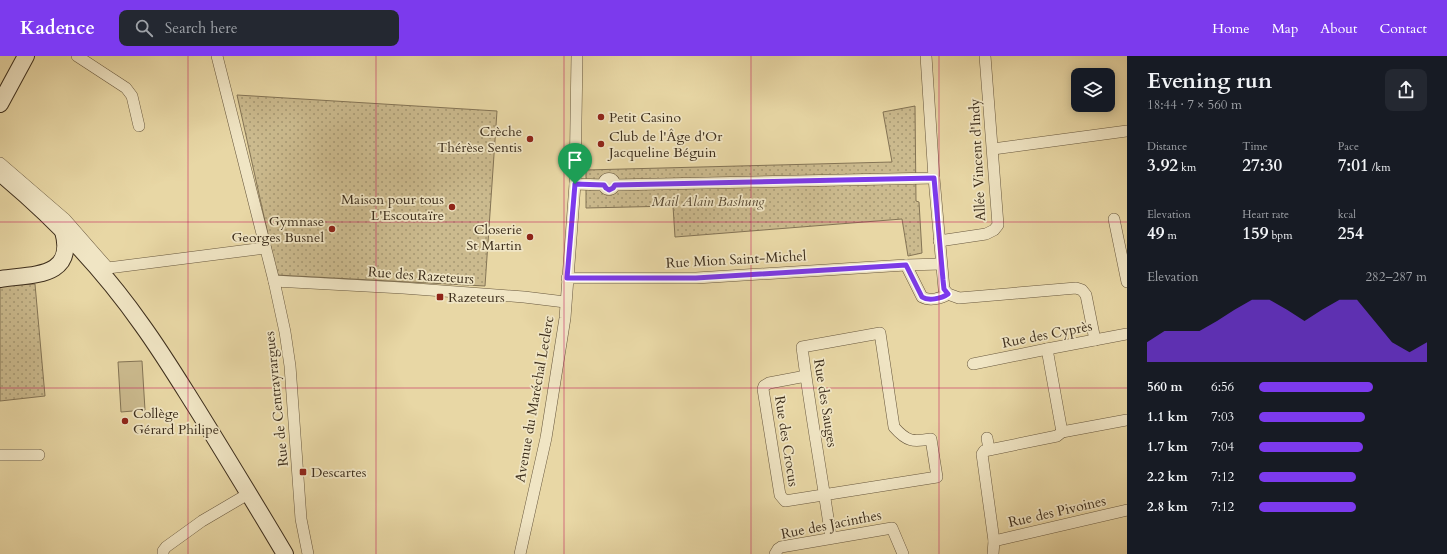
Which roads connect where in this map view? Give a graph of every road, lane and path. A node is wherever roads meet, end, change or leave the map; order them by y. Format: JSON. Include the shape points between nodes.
{"nodes":[{"id":1,"x":26,"y":56,"type":"edge"},
{"id":2,"x":77,"y":56,"type":"edge"},
{"id":3,"x":217,"y":56,"type":"edge"},
{"id":4,"x":577,"y":56,"type":"edge"},
{"id":5,"x":926,"y":56,"type":"edge"},
{"id":6,"x":985,"y":56,"type":"edge"},
{"id":7,"x":0,"y":104,"type":"edge"},
{"id":8,"x":139,"y":126,"type":"dead end"},
{"id":9,"x":1127,"y":131,"type":"edge"},
{"id":10,"x":993,"y":149,"type":"junction"},
{"id":11,"x":0,"y":162,"type":"edge"},
{"id":12,"x":0,"y":172,"type":"edge"},
{"id":13,"x":934,"y":178,"type":"junction"},
{"id":14,"x":575,"y":184,"type":"junction"},
{"id":15,"x":1114,"y":219,"type":"dead end"},
{"id":16,"x":63,"y":231,"type":"junction"},
{"id":17,"x":939,"y":241,"type":"junction"},
{"id":18,"x":265,"y":248,"type":"junction"},
{"id":19,"x":1124,"y":253,"type":"edge"},
{"id":20,"x":941,"y":264,"type":"junction"},
{"id":21,"x":906,"y":265,"type":"junction"},
{"id":22,"x":567,"y":278,"type":"junction"},
{"id":23,"x":0,"y":279,"type":"edge"},
{"id":24,"x":274,"y":281,"type":"junction"},
{"id":25,"x":1127,"y":282,"type":"edge"},
{"id":26,"x":948,"y":294,"type":"junction"},
{"id":27,"x":565,"y":302,"type":"junction"},
{"id":28,"x":1127,"y":334,"type":"edge"},
{"id":29,"x":1095,"y":340,"type":"junction"},
{"id":30,"x":1047,"y":349,"type":"junction"},
{"id":31,"x":973,"y":364,"type":"dead end"},
{"id":32,"x":806,"y":376,"type":"junction"},
{"id":33,"x":1127,"y":420,"type":"edge"},
{"id":34,"x":1062,"y":432,"type":"junction"},
{"id":35,"x":987,"y":438,"type":"dead end"},
{"id":36,"x":989,"y":449,"type":"junction"},
{"id":37,"x":0,"y":455,"type":"edge"},
{"id":38,"x":39,"y":455,"type":"dead end"},
{"id":39,"x":248,"y":494,"type":"junction"},
{"id":40,"x":825,"y":496,"type":"junction"},
{"id":41,"x":1127,"y":510,"type":"edge"},
{"id":42,"x":831,"y":538,"type":"junction"},
{"id":43,"x":994,"y":541,"type":"junction"},
{"id":44,"x":163,"y":554,"type":"edge"},
{"id":45,"x":285,"y":554,"type":"edge"},
{"id":46,"x":308,"y":554,"type":"edge"},
{"id":47,"x":520,"y":554,"type":"edge"},
{"id":48,"x":775,"y":554,"type":"edge"},
{"id":49,"x":903,"y":554,"type":"edge"},
{"id":50,"x":993,"y":554,"type":"edge"}],
"edges":[{"from":1,"to":7,"type":"street"},
{"from":2,"to":8,"type":"street","via":[[126,88],[132,96]]},
{"from":3,"to":18,"type":"street","name":"Rue de Centrayrargues"},
{"from":4,"to":14,"type":"street","name":"Avenue du Maréchal Leclerc"},
{"from":5,"to":13,"type":"street"},
{"from":6,"to":10,"type":"street","name":"Allée Vincent d'Indy"},
{"from":9,"to":10,"type":"street"},
{"from":10,"to":17,"type":"street","name":"Allée Vincent d'Indy","via":[[998,225],[986,234]]},
{"from":11,"to":18,"type":"street","via":[[65,219],[108,268]]},
{"from":12,"to":16,"type":"street"},
{"from":13,"to":14,"type":"street"},
{"from":13,"to":17,"type":"street"},
{"from":14,"to":22,"type":"street","name":"Avenue du Maréchal Leclerc"},
{"from":15,"to":19,"type":"street"},
{"from":16,"to":23,"type":"street","via":[[66,250],[58,266],[50,271]]},
{"from":16,"to":39,"type":"street","via":[[142,325]]},
{"from":17,"to":20,"type":"street"},
{"from":18,"to":24,"type":"street","name":"Rue de Centrayrargues"},
{"from":19,"to":25,"type":"street"},
{"from":20,"to":21,"type":"street","name":"Rue Mion Saint-Michel"},
{"from":20,"to":26,"type":"street","via":[[944,289]]},
{"from":21,"to":22,"type":"street","name":"Rue Mion Saint-Michel","via":[[696,278]]},
{"from":21,"to":26,"type":"street","via":[[922,297],[943,297]]},
{"from":22,"to":27,"type":"street","name":"Avenue du Maréchal Leclerc"},
{"from":24,"to":27,"type":"street","name":"Rue des Razeteurs","via":[[403,288]]},
{"from":24,"to":46,"type":"street","name":"Rue de Centrayrargues","via":[[290,366],[301,519]]},
{"from":26,"to":29,"type":"street","via":[[959,298],[1076,288],[1086,295]]},
{"from":27,"to":47,"type":"street","name":"Avenue du Maréchal Leclerc","via":[[563,333],[546,438]]},
{"from":28,"to":29,"type":"street","name":"Rue des Cyprès"},
{"from":29,"to":30,"type":"street","name":"Rue des Cyprès"},
{"from":30,"to":31,"type":"street","name":"Rue des Cyprès"},
{"from":30,"to":34,"type":"street"},
{"from":32,"to":40,"type":"street","name":"Rue des Sauges"},
{"from":32,"to":40,"type":"street","name":"Rue des Crocus","via":[[766,384],[763,389],[782,499],[788,502]]},
{"from":32,"to":40,"type":"street","name":"Rue des Sauges","via":[[802,347],[880,333],[894,427],[901,436],[914,442],[931,439],[937,477]]},
{"from":33,"to":34,"type":"street"},
{"from":34,"to":36,"type":"street","via":[[1057,436]]},
{"from":35,"to":36,"type":"street"},
{"from":36,"to":43,"type":"street","via":[[982,454]]},
{"from":37,"to":38,"type":"street"},
{"from":39,"to":44,"type":"street","via":[[190,530],[166,547]]},
{"from":39,"to":45,"type":"street"},
{"from":40,"to":42,"type":"street","name":"Rue des Sauges"},
{"from":41,"to":43,"type":"street","name":"Rue des Pivoines"},
{"from":42,"to":48,"type":"street","name":"Rue des Jacinthes","via":[[781,547]]},
{"from":42,"to":49,"type":"street","name":"Rue des Jacinthes","via":[[892,528]]},
{"from":43,"to":50,"type":"street"}]}
